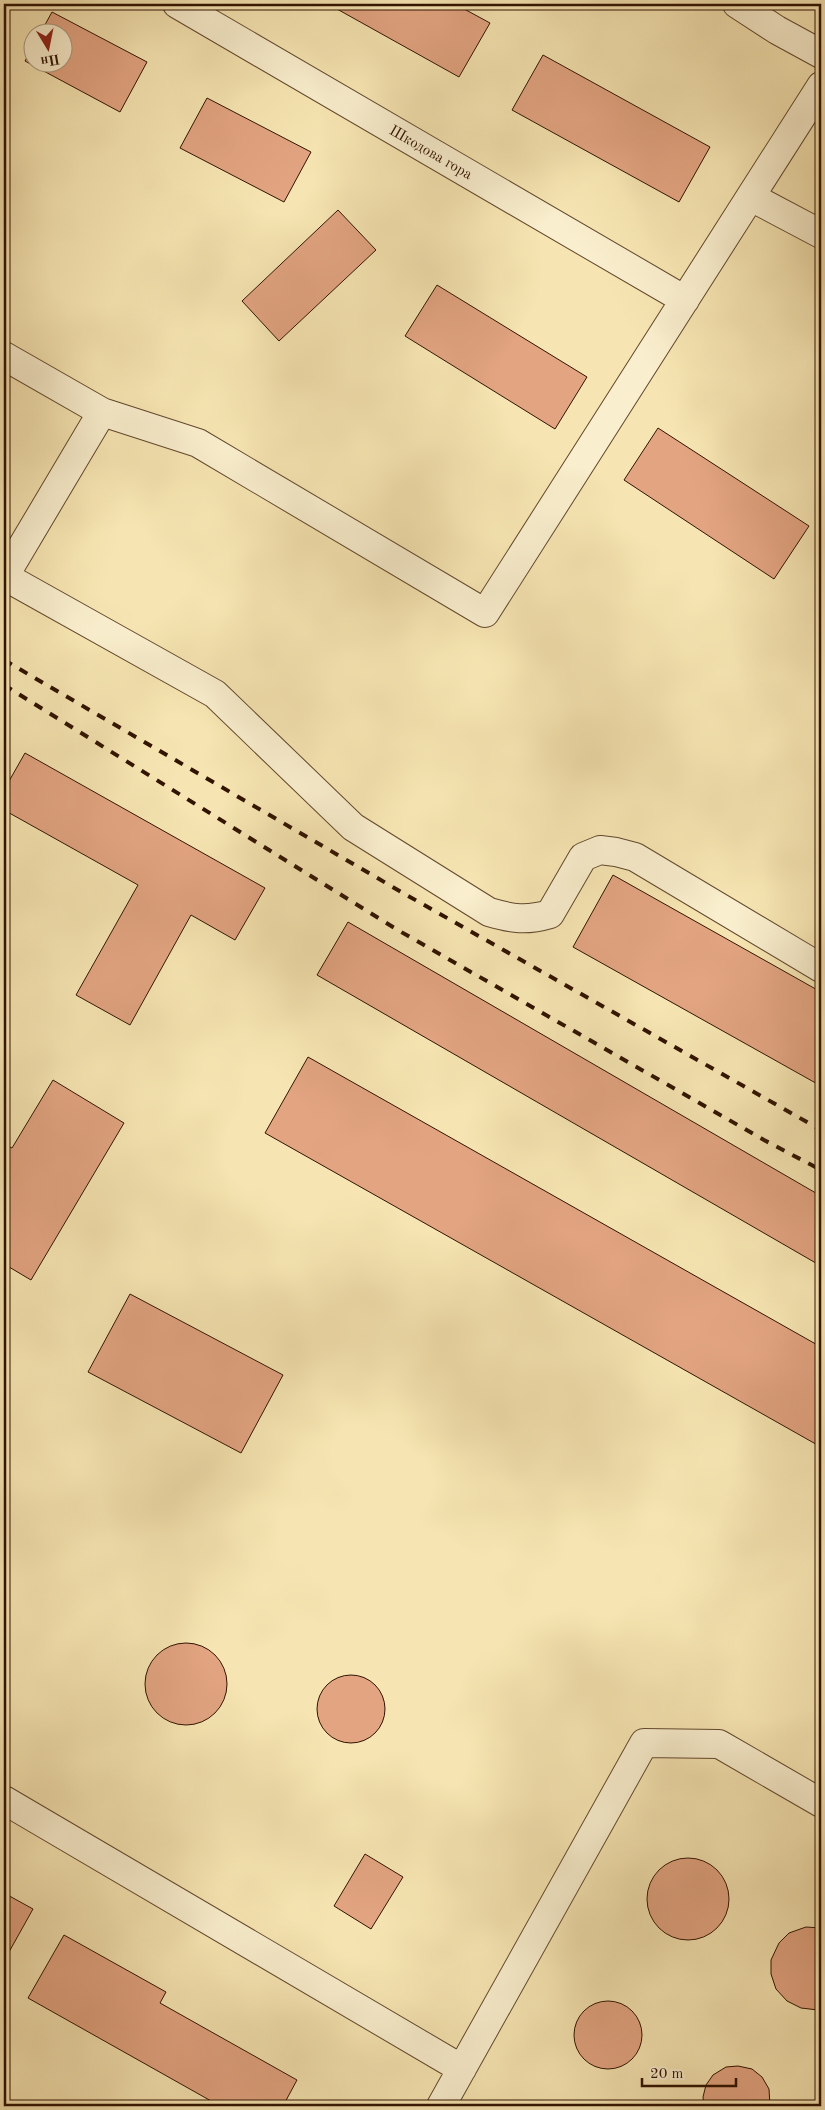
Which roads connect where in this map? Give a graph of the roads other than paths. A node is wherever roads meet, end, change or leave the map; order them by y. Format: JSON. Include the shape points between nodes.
{"nodes":[{"id":1,"x":177,"y":4,"type":"edge"},
{"id":2,"x":737,"y":4,"type":"edge"},
{"id":3,"x":821,"y":54,"type":"edge"},
{"id":4,"x":821,"y":86,"type":"edge"},
{"id":5,"x":751,"y":197,"type":"junction"},
{"id":6,"x":821,"y":234,"type":"edge"},
{"id":7,"x":685,"y":300,"type":"junction"},
{"id":8,"x":4,"y":356,"type":"edge"},
{"id":9,"x":102,"y":412,"type":"junction"},
{"id":10,"x":4,"y":576,"type":"edge"},
{"id":11,"x":821,"y":968,"type":"edge"},
{"id":12,"x":4,"y":1800,"type":"edge"},
{"id":13,"x":821,"y":1803,"type":"edge"},
{"id":14,"x":462,"y":2069,"type":"junction"},
{"id":15,"x":442,"y":2106,"type":"edge"}],
"edges":[{"from":1,"to":7,"type":"street","name":"Шкодова гора"},
{"from":2,"to":3,"type":"street"},
{"from":4,"to":5,"type":"street"},
{"from":5,"to":6,"type":"street"},
{"from":5,"to":7,"type":"street"},
{"from":7,"to":9,"type":"street","via":[[485,613],[198,443]]},
{"from":8,"to":9,"type":"street"},
{"from":9,"to":10,"type":"street"},
{"from":10,"to":11,"type":"street","via":[[215,694],[353,827],[489,912],[512,919],[532,919],[550,914],[583,857],[600,850],[616,852],[634,857]]},
{"from":12,"to":14,"type":"street"},
{"from":13,"to":14,"type":"street","via":[[720,1744],[644,1743]]},
{"from":14,"to":15,"type":"street"}]}
